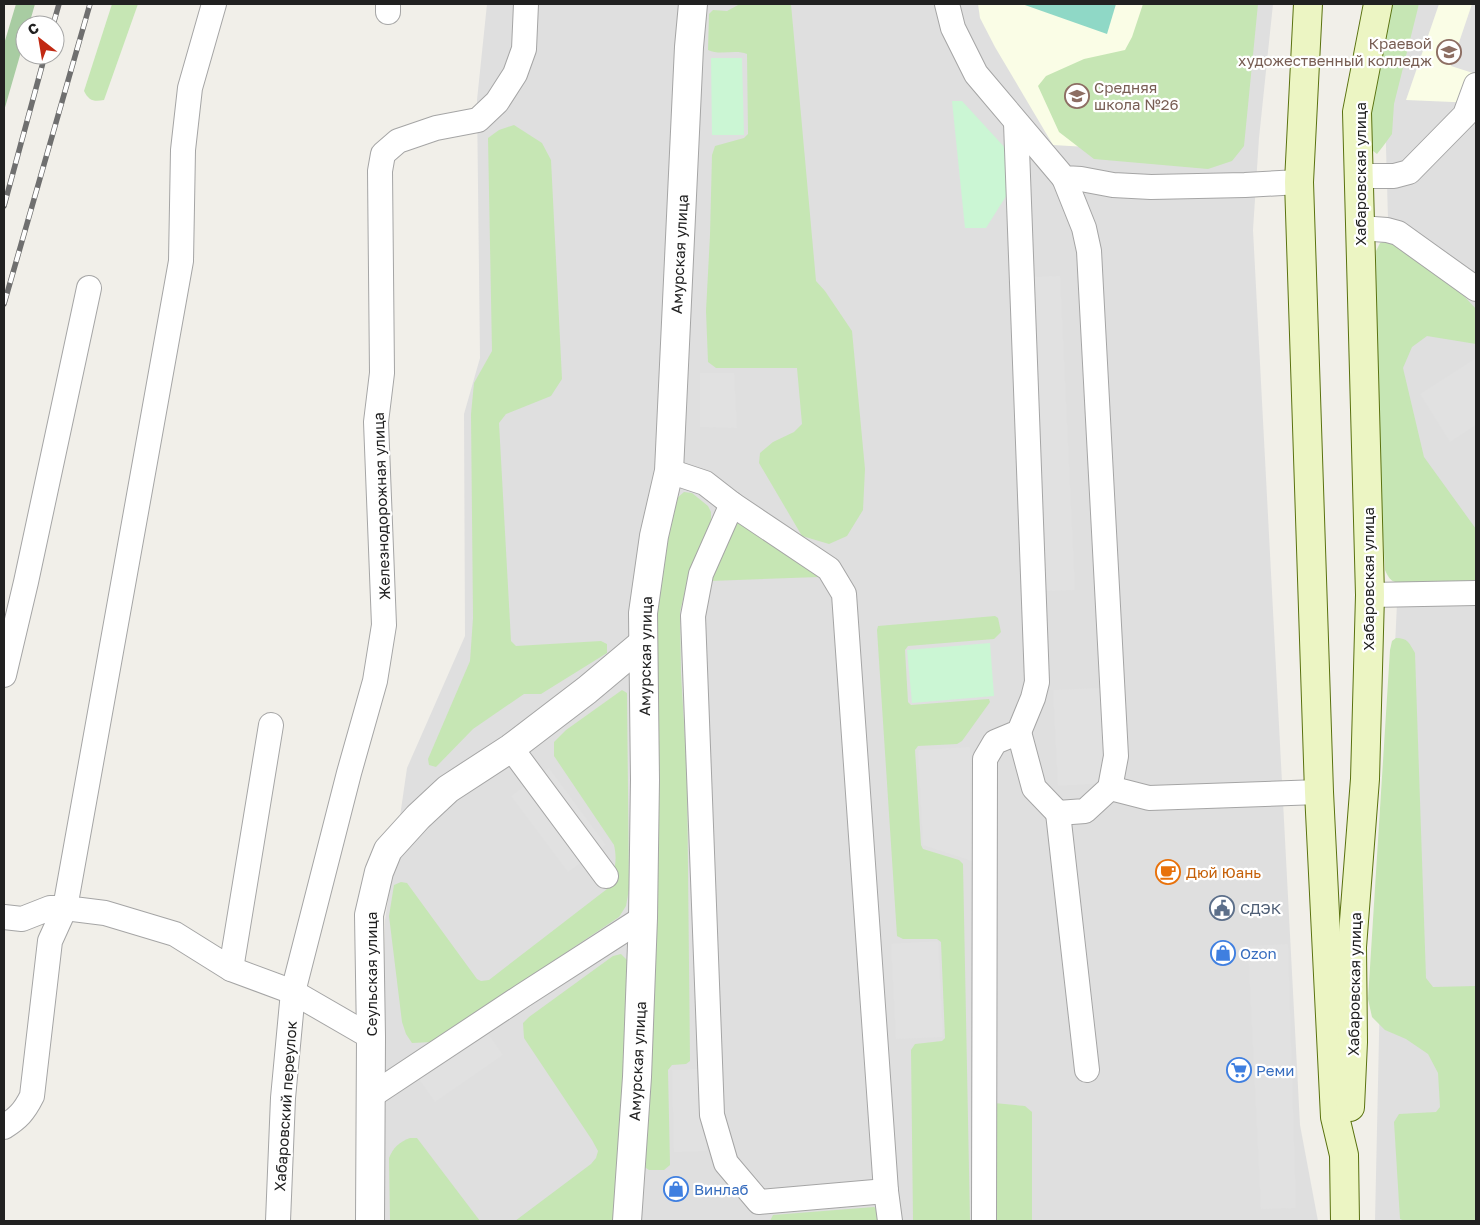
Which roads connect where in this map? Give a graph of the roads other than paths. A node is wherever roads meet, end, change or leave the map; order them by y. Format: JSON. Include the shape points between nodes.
{"nodes":[{"id":1,"x":214,"y":4,"type":"edge"},
{"id":2,"x":526,"y":4,"type":"edge"},
{"id":3,"x":693,"y":4,"type":"edge"},
{"id":4,"x":947,"y":4,"type":"edge"},
{"id":5,"x":1308,"y":4,"type":"edge"},
{"id":6,"x":1378,"y":4,"type":"edge"},
{"id":7,"x":1476,"y":85,"type":"edge"},
{"id":8,"x":1016,"y":123,"type":"junction"},
{"id":9,"x":1358,"y":176,"type":"junction"},
{"id":10,"x":1064,"y":178,"type":"junction"},
{"id":11,"x":1299,"y":182,"type":"junction"},
{"id":12,"x":1360,"y":228,"type":"junction"},
{"id":13,"x":89,"y":288,"type":"dead end"},
{"id":14,"x":1476,"y":289,"type":"edge"},
{"id":15,"x":669,"y":470,"type":"junction"},
{"id":16,"x":732,"y":504,"type":"junction"},
{"id":17,"x":1476,"y":594,"type":"edge"},
{"id":18,"x":1370,"y":595,"type":"junction"},
{"id":19,"x":643,"y":643,"type":"junction"},
{"id":20,"x":4,"y":675,"type":"edge"},
{"id":21,"x":271,"y":725,"type":"dead end"},
{"id":22,"x":1019,"y":732,"type":"junction"},
{"id":23,"x":511,"y":748,"type":"junction"},
{"id":24,"x":1110,"y":788,"type":"junction"},
{"id":25,"x":1319,"y":792,"type":"junction"},
{"id":26,"x":1058,"y":813,"type":"junction"},
{"id":27,"x":606,"y":876,"type":"dead end"},
{"id":28,"x":65,"y":908,"type":"junction"},
{"id":29,"x":4,"y":917,"type":"edge"},
{"id":30,"x":643,"y":918,"type":"junction"},
{"id":31,"x":231,"y":969,"type":"junction"},
{"id":32,"x":293,"y":992,"type":"junction"},
{"id":33,"x":371,"y":1037,"type":"junction"},
{"id":34,"x":1087,"y":1070,"type":"dead end"},
{"id":35,"x":371,"y":1096,"type":"junction"},
{"id":36,"x":4,"y":1127,"type":"edge"},
{"id":37,"x":1344,"y":1155,"type":"junction"},
{"id":38,"x":886,"y":1191,"type":"junction"},
{"id":39,"x":278,"y":1221,"type":"edge"},
{"id":40,"x":370,"y":1221,"type":"edge"},
{"id":41,"x":627,"y":1221,"type":"edge"},
{"id":42,"x":890,"y":1221,"type":"edge"},
{"id":43,"x":984,"y":1221,"type":"edge"},
{"id":44,"x":1345,"y":1221,"type":"edge"}],
"edges":[{"from":1,"to":28,"type":"lane","via":[[190,88],[183,150],[181,261]]},
{"from":2,"to":32,"type":"lane","name":"Железнодорожная улица","via":[[524,49],[515,74],[497,102],[478,120],[436,128],[398,141],[383,154],[380,171],[382,373],[376,422],[384,624],[375,681]]},
{"from":3,"to":15,"type":"street","name":"Амурская улица"},
{"from":4,"to":8,"type":"lane","via":[[953,28],[976,74]]},
{"from":5,"to":11,"type":"main road","name":"Хабаровская улица"},
{"from":6,"to":9,"type":"main road","name":"Хабаровская улица","via":[[1357,112]]},
{"from":7,"to":9,"type":"lane","via":[[1465,115],[1409,172],[1394,176]]},
{"from":8,"to":10,"type":"lane"},
{"from":8,"to":22,"type":"lane","via":[[1037,682]]},
{"from":9,"to":12,"type":"main road","name":"Хабаровская улица"},
{"from":10,"to":11,"type":"lane","via":[[1151,186]]},
{"from":10,"to":24,"type":"lane","via":[[1084,228],[1089,251],[1116,756]]},
{"from":11,"to":25,"type":"main road","name":"Хабаровская улица"},
{"from":12,"to":14,"type":"lane","via":[[1398,233]]},
{"from":12,"to":18,"type":"main road","name":"Хабаровская улица"},
{"from":13,"to":20,"type":"lane"},
{"from":15,"to":16,"type":"lane","via":[[705,483]]},
{"from":15,"to":19,"type":"street","name":"Амурская улица","via":[[642,613]]},
{"from":16,"to":38,"type":"lane","via":[[829,569],[844,594]]},
{"from":16,"to":38,"type":"lane","via":[[701,574],[693,616],[712,1115],[726,1163],[760,1202]]},
{"from":17,"to":18,"type":"lane"},
{"from":18,"to":37,"type":"main road","name":"Хабаровская улица","via":[[1365,779],[1352,948],[1353,1042],[1349,1132]]},
{"from":19,"to":23,"type":"street","name":"Сеульская улица"},
{"from":19,"to":30,"type":"street","name":"Амурская улица"},
{"from":21,"to":31,"type":"lane"},
{"from":22,"to":26,"type":"lane","via":[[1034,788]]},
{"from":22,"to":43,"type":"lane","via":[[995,742],[985,759]]},
{"from":23,"to":27,"type":"lane"},
{"from":23,"to":33,"type":"street","name":"Сеульская улица","via":[[448,789],[388,850],[369,915]]},
{"from":24,"to":25,"type":"lane","via":[[1149,798]]},
{"from":24,"to":26,"type":"lane","via":[[1084,811]]},
{"from":25,"to":37,"type":"main road","name":"Хабаровская улица","via":[[1335,1117]]},
{"from":26,"to":34,"type":"lane"},
{"from":28,"to":29,"type":"lane","via":[[50,908],[22,919]]},
{"from":28,"to":31,"type":"lane","via":[[105,913],[175,934]]},
{"from":28,"to":36,"type":"lane","via":[[50,941],[32,1096],[17,1119]]},
{"from":30,"to":35,"type":"lane"},
{"from":30,"to":41,"type":"street","name":"Амурская улица"},
{"from":31,"to":32,"type":"lane"},
{"from":32,"to":33,"type":"lane"},
{"from":32,"to":39,"type":"lane","name":"Хабаровский переулок","via":[[283,1098]]},
{"from":33,"to":35,"type":"street","name":"Сеульская улица"},
{"from":35,"to":40,"type":"street","name":"Сеульская улица"},
{"from":37,"to":44,"type":"main road","name":"Хабаровская улица"},
{"from":38,"to":42,"type":"lane"}]}
